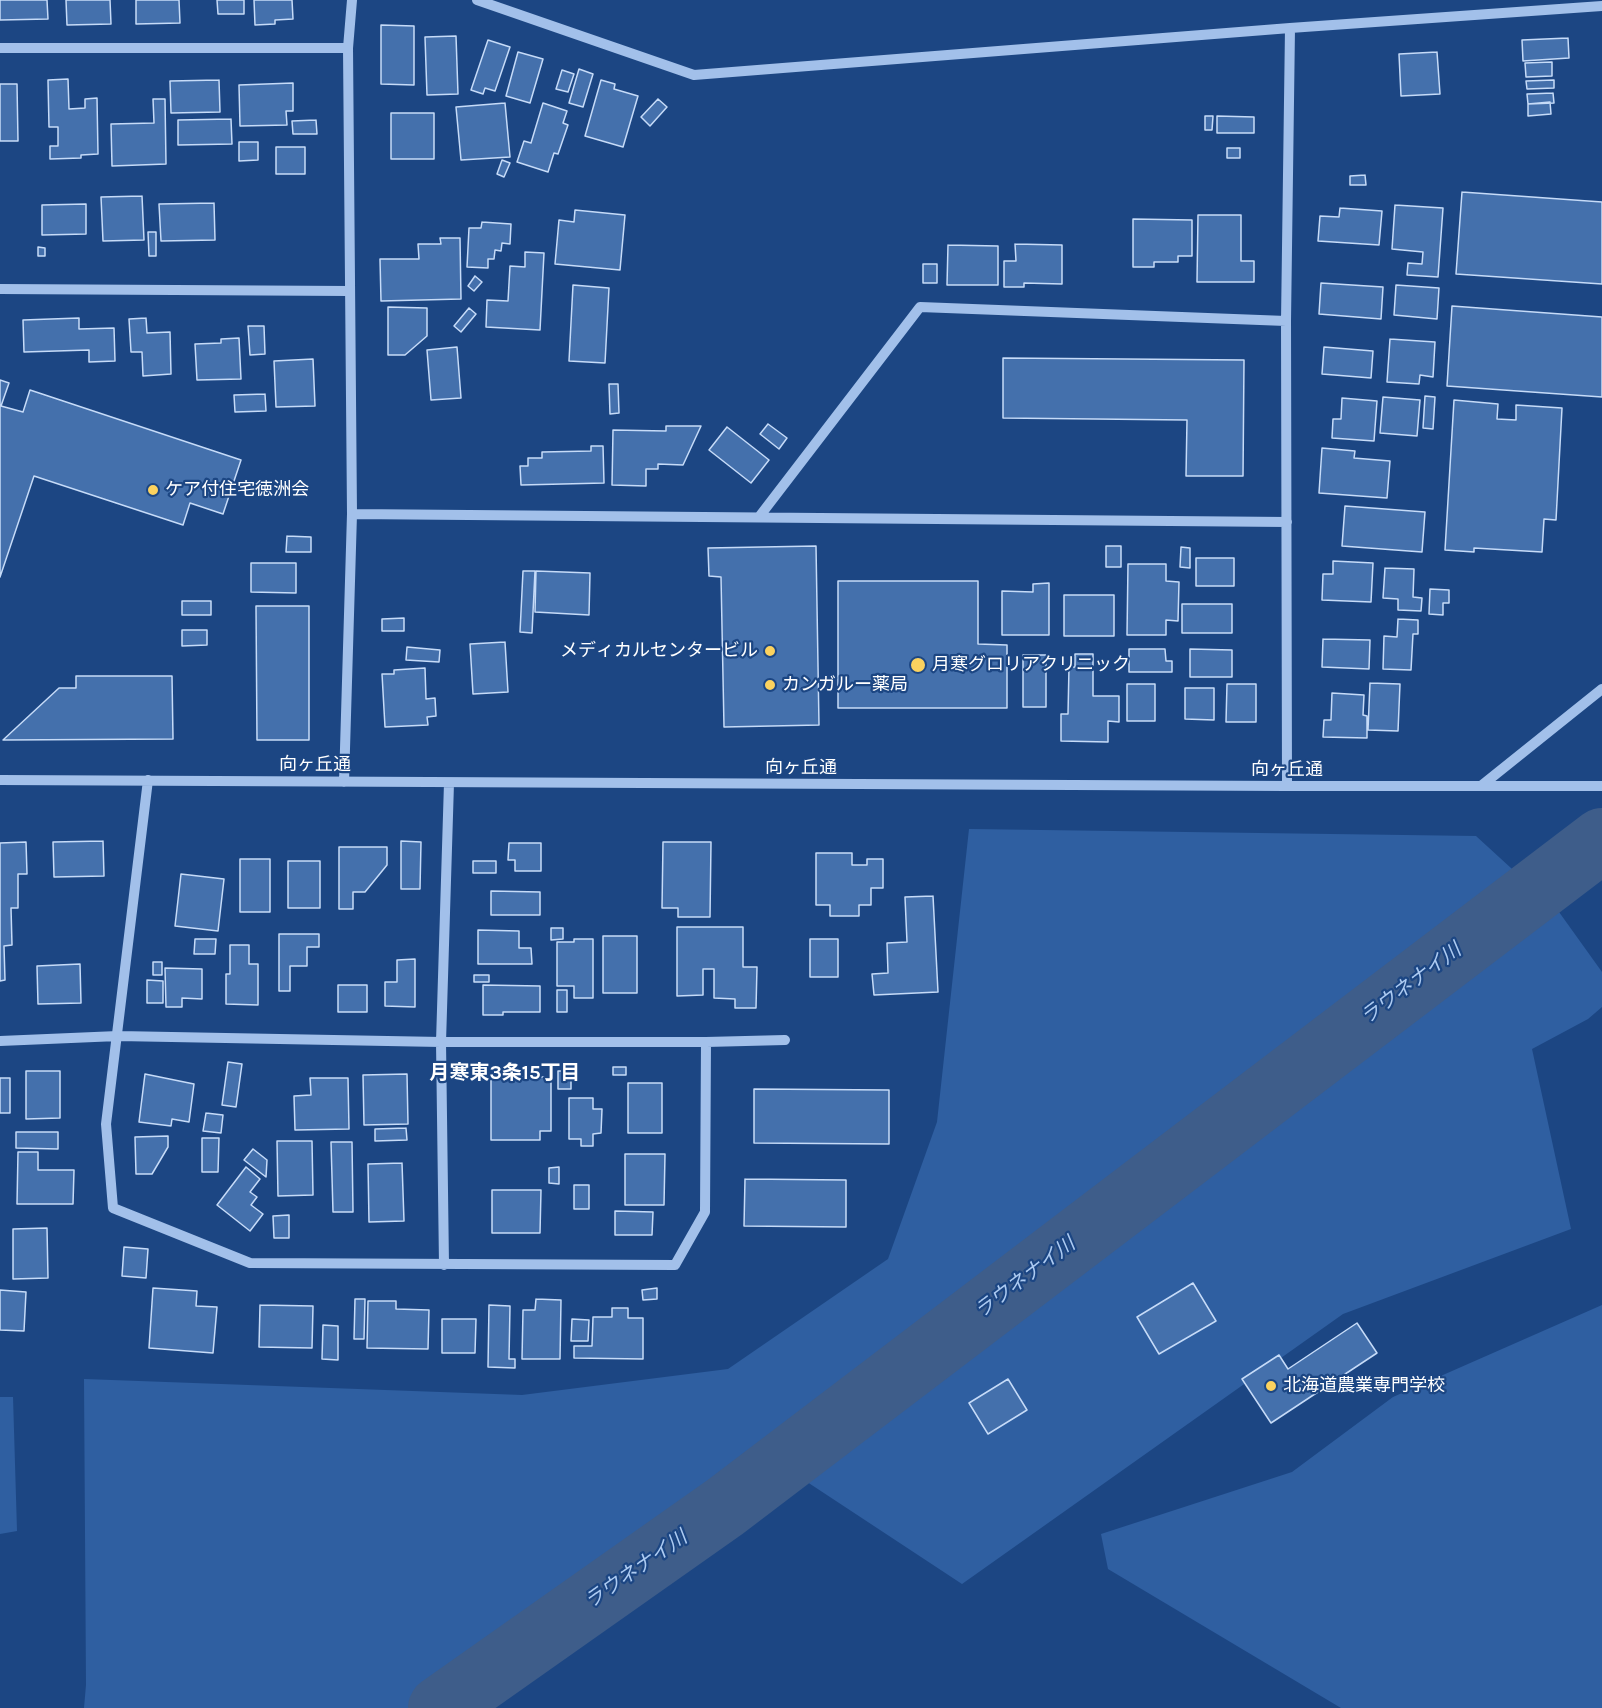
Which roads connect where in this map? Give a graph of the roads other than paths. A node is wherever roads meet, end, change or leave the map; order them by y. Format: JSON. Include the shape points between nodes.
{"nodes":[{"id":1,"x":352,"y":0,"type":"edge"},
{"id":2,"x":477,"y":0,"type":"edge"},
{"id":3,"x":1602,"y":6,"type":"edge"},
{"id":4,"x":1290,"y":28,"type":"junction"},
{"id":5,"x":0,"y":48,"type":"edge"},
{"id":6,"x":348,"y":48,"type":"junction"},
{"id":7,"x":0,"y":289,"type":"edge"},
{"id":8,"x":349,"y":291,"type":"junction"},
{"id":9,"x":1286,"y":321,"type":"junction"},
{"id":10,"x":352,"y":513,"type":"junction"},
{"id":11,"x":759,"y":517,"type":"junction"},
{"id":12,"x":1287,"y":522,"type":"junction"},
{"id":13,"x":1602,"y":689,"type":"edge"},
{"id":14,"x":0,"y":780,"type":"edge"},
{"id":15,"x":148,"y":780,"type":"junction"},
{"id":16,"x":344,"y":782,"type":"junction"},
{"id":17,"x":448,"y":783,"type":"junction"},
{"id":18,"x":1287,"y":786,"type":"junction"},
{"id":19,"x":1481,"y":786,"type":"junction"},
{"id":20,"x":1602,"y":786,"type":"edge"},
{"id":21,"x":118,"y":1036,"type":"junction"},
{"id":22,"x":785,"y":1040,"type":"dead end"},
{"id":23,"x":0,"y":1041,"type":"edge"},
{"id":24,"x":441,"y":1042,"type":"junction"},
{"id":25,"x":706,"y":1042,"type":"junction"},
{"id":26,"x":444,"y":1266,"type":"junction"}],
"edges":[{"from":1,"to":6,"type":"street"},
{"from":2,"to":4,"type":"street","via":[[694,75]]},
{"from":3,"to":4,"type":"street"},
{"from":4,"to":9,"type":"street"},
{"from":5,"to":6,"type":"street"},
{"from":6,"to":8,"type":"street"},
{"from":7,"to":8,"type":"street"},
{"from":8,"to":10,"type":"street"},
{"from":9,"to":11,"type":"street","via":[[920,307]]},
{"from":9,"to":12,"type":"street"},
{"from":10,"to":11,"type":"street"},
{"from":10,"to":16,"type":"street"},
{"from":11,"to":12,"type":"street"},
{"from":12,"to":18,"type":"street"},
{"from":13,"to":19,"type":"street"},
{"from":14,"to":15,"type":"street","name":"向ヶ丘通"},
{"from":15,"to":16,"type":"street","name":"向ヶ丘通"},
{"from":15,"to":21,"type":"street"},
{"from":16,"to":17,"type":"street","name":"向ヶ丘通"},
{"from":17,"to":18,"type":"street","name":"向ヶ丘通"},
{"from":17,"to":24,"type":"street"},
{"from":18,"to":19,"type":"street","name":"向ヶ丘通"},
{"from":19,"to":20,"type":"street","name":"向ヶ丘通"},
{"from":21,"to":23,"type":"street"},
{"from":21,"to":24,"type":"street"},
{"from":21,"to":26,"type":"street","via":[[106,1124],[113,1208],[250,1263]]},
{"from":22,"to":25,"type":"street"},
{"from":24,"to":25,"type":"street"},
{"from":24,"to":26,"type":"street"},
{"from":25,"to":26,"type":"street","via":[[705,1212],[675,1265]]}]}
